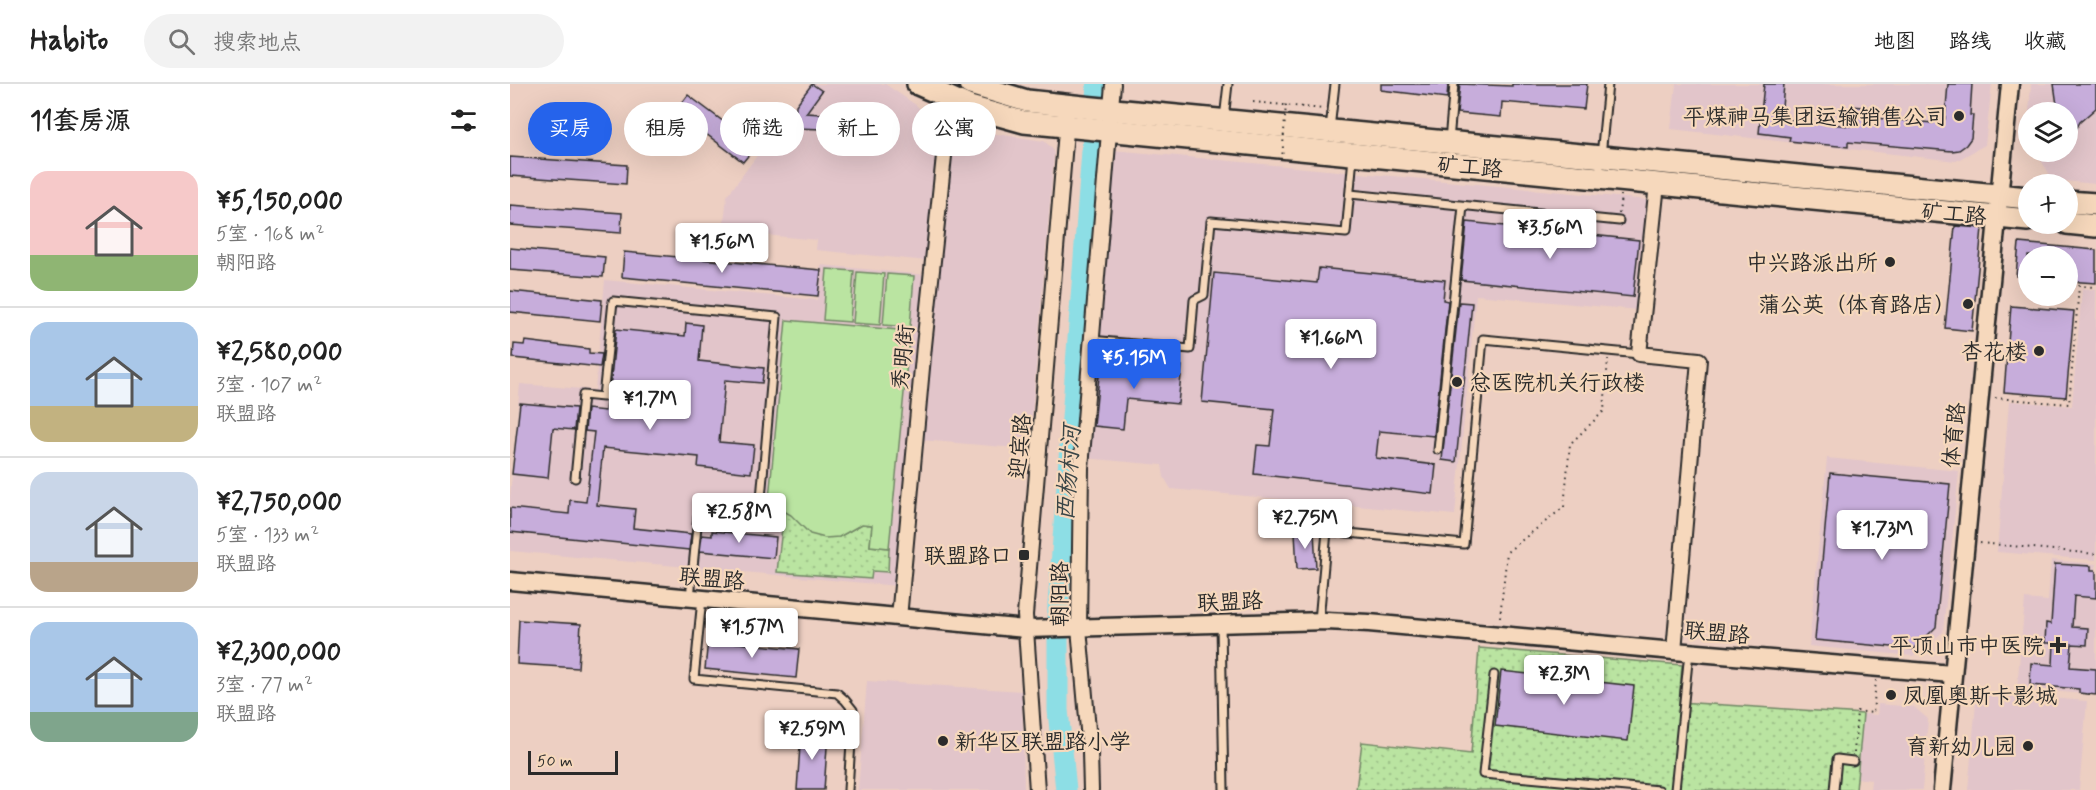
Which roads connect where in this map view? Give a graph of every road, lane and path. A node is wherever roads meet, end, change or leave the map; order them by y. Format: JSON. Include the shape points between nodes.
{"nodes":[{"id":1,"x":918,"y":84,"type":"edge"},
{"id":2,"x":970,"y":84,"type":"edge"},
{"id":3,"x":1113,"y":84,"type":"edge"},
{"id":4,"x":1228,"y":84,"type":"edge"},
{"id":5,"x":1335,"y":84,"type":"edge"},
{"id":6,"x":1454,"y":84,"type":"edge"},
{"id":7,"x":1608,"y":84,"type":"edge"},
{"id":8,"x":2010,"y":84,"type":"edge"},
{"id":9,"x":950,"y":99,"type":"junction"},
{"id":10,"x":1253,"y":102,"type":"dead end"},
{"id":11,"x":1286,"y":104,"type":"junction"},
{"id":12,"x":1320,"y":108,"type":"dead end"},
{"id":13,"x":1074,"y":117,"type":"junction"},
{"id":14,"x":1109,"y":120,"type":"junction"},
{"id":15,"x":1224,"y":122,"type":"junction"},
{"id":16,"x":1330,"y":132,"type":"junction"},
{"id":17,"x":1449,"y":143,"type":"junction"},
{"id":18,"x":1353,"y":155,"type":"junction"},
{"id":19,"x":1282,"y":160,"type":"dead end"},
{"id":20,"x":1600,"y":168,"type":"junction"},
{"id":21,"x":1623,"y":181,"type":"junction"},
{"id":22,"x":1657,"y":184,"type":"junction"},
{"id":23,"x":1350,"y":194,"type":"junction"},
{"id":24,"x":2018,"y":201,"type":"edge"},
{"id":25,"x":2078,"y":203,"type":"edge"},
{"id":26,"x":2096,"y":204,"type":"edge"},
{"id":27,"x":1463,"y":206,"type":"junction"},
{"id":28,"x":1999,"y":206,"type":"junction"},
{"id":29,"x":2018,"y":215,"type":"edge"},
{"id":30,"x":1619,"y":221,"type":"joint"},
{"id":31,"x":2078,"y":224,"type":"edge"},
{"id":32,"x":2096,"y":226,"type":"edge"},
{"id":33,"x":2096,"y":287,"type":"edge"},
{"id":34,"x":1091,"y":340,"type":"junction"},
{"id":35,"x":1609,"y":351,"type":"junction"},
{"id":36,"x":1639,"y":354,"type":"junction"},
{"id":37,"x":1980,"y":396,"type":"junction"},
{"id":38,"x":1438,"y":450,"type":"dead end"},
{"id":39,"x":575,"y":478,"type":"dead end"},
{"id":40,"x":1965,"y":542,"type":"junction"},
{"id":41,"x":2096,"y":554,"type":"edge"},
{"id":42,"x":510,"y":582,"type":"edge"},
{"id":43,"x":696,"y":599,"type":"junction"},
{"id":44,"x":1500,"y":617,"type":"dead end"},
{"id":45,"x":899,"y":618,"type":"junction"},
{"id":46,"x":1319,"y":621,"type":"junction"},
{"id":47,"x":1221,"y":624,"type":"junction"},
{"id":48,"x":1076,"y":629,"type":"junction"},
{"id":49,"x":1031,"y":630,"type":"junction"},
{"id":50,"x":1682,"y":652,"type":"junction"},
{"id":51,"x":1877,"y":668,"type":"junction"},
{"id":52,"x":1952,"y":674,"type":"junction"},
{"id":53,"x":1494,"y":675,"type":"dead end"},
{"id":54,"x":1853,"y":761,"type":"joint"},
{"id":55,"x":848,"y":790,"type":"edge"},
{"id":56,"x":1037,"y":790,"type":"edge"},
{"id":57,"x":1091,"y":790,"type":"edge"},
{"id":58,"x":1224,"y":790,"type":"edge"},
{"id":59,"x":1659,"y":790,"type":"edge"},
{"id":60,"x":1675,"y":790,"type":"edge"},
{"id":61,"x":1834,"y":790,"type":"edge"},
{"id":62,"x":1942,"y":790,"type":"edge"}],
"edges":[{"from":1,"to":9,"type":"main road","name":"矿工路"},
{"from":2,"to":13,"type":"main road","name":"矿工路"},
{"from":3,"to":14,"type":"street","name":"朝阳路"},
{"from":4,"to":15,"type":"lane"},
{"from":5,"to":16,"type":"lane"},
{"from":6,"to":17,"type":"lane"},
{"from":7,"to":20,"type":"lane"},
{"from":8,"to":28,"type":"street","name":"体育路"},
{"from":9,"to":13,"type":"main road","name":"矿工路","via":[[1024,122]]},
{"from":9,"to":45,"type":"street","name":"秀明街"},
{"from":10,"to":11,"type":"path"},
{"from":11,"to":12,"type":"path"},
{"from":11,"to":19,"type":"path","bridge":true},
{"from":13,"to":14,"type":"main road","name":"矿工路"},
{"from":13,"to":49,"type":"street","name":"迎宾路","via":[[1025,615]]},
{"from":14,"to":15,"type":"main road","name":"矿工路"},
{"from":14,"to":18,"type":"main road","name":"矿工路"},
{"from":14,"to":34,"type":"street","name":"朝阳路"},
{"from":15,"to":16,"type":"main road","name":"矿工路"},
{"from":16,"to":17,"type":"main road","name":"矿工路"},
{"from":17,"to":20,"type":"main road","name":"矿工路"},
{"from":18,"to":20,"type":"main road","name":"矿工路"},
{"from":18,"to":23,"type":"lane"},
{"from":20,"to":21,"type":"main road","name":"矿工路"},
{"from":20,"to":28,"type":"main road","name":"矿工路"},
{"from":21,"to":22,"type":"main road","name":"矿工路"},
{"from":21,"to":30,"type":"path"},
{"from":22,"to":28,"type":"main road","name":"矿工路"},
{"from":22,"to":36,"type":"street"},
{"from":23,"to":27,"type":"lane"},
{"from":23,"to":34,"type":"lane","via":[[1346,233],[1211,221],[1204,295],[1194,300],[1190,349]]},
{"from":24,"to":28,"type":"main road","name":"矿工路"},
{"from":25,"to":26,"type":"main road"},
{"from":27,"to":30,"type":"lane"},
{"from":27,"to":38,"type":"lane"},
{"from":28,"to":29,"type":"main road","name":"矿工路"},
{"from":28,"to":37,"type":"street","name":"体育路"},
{"from":31,"to":32,"type":"main road"},
{"from":33,"to":37,"type":"path","via":[[2079,286],[2069,404]]},
{"from":34,"to":48,"type":"street","name":"朝阳路","via":[[1081,468]]},
{"from":35,"to":36,"type":"lane"},
{"from":35,"to":44,"type":"path","via":[[1604,411],[1570,444],[1564,507],[1507,552]]},
{"from":35,"to":46,"type":"lane","via":[[1483,339],[1464,544],[1327,531]]},
{"from":36,"to":50,"type":"street","via":[[1699,360]]},
{"from":37,"to":40,"type":"street","name":"体育路"},
{"from":39,"to":43,"type":"lane","via":[[583,395],[603,397],[613,301],[777,317],[759,521],[698,516]]},
{"from":40,"to":41,"type":"path"},
{"from":40,"to":52,"type":"street","name":"体育路"},
{"from":42,"to":43,"type":"street","name":"联盟路"},
{"from":43,"to":45,"type":"street","name":"联盟路"},
{"from":43,"to":55,"type":"lane","via":[[694,679],[837,693],[853,710]]},
{"from":45,"to":49,"type":"street","name":"联盟路"},
{"from":46,"to":47,"type":"street","name":"联盟路"},
{"from":46,"to":50,"type":"street","name":"联盟路"},
{"from":47,"to":48,"type":"street","name":"联盟路"},
{"from":47,"to":58,"type":"lane"},
{"from":48,"to":49,"type":"street","name":"联盟路"},
{"from":48,"to":57,"type":"street","name":"朝阳路"},
{"from":49,"to":56,"type":"street","name":"迎宾路"},
{"from":50,"to":51,"type":"street","name":"联盟路"},
{"from":50,"to":60,"type":"lane"},
{"from":51,"to":52,"type":"street","name":"联盟路"},
{"from":51,"to":54,"type":"path","via":[[1873,713],[1857,711]]},
{"from":52,"to":62,"type":"street","name":"体育路"},
{"from":53,"to":59,"type":"lane","via":[[1483,774]]},
{"from":54,"to":61,"type":"lane","via":[[1837,759]]}]}
